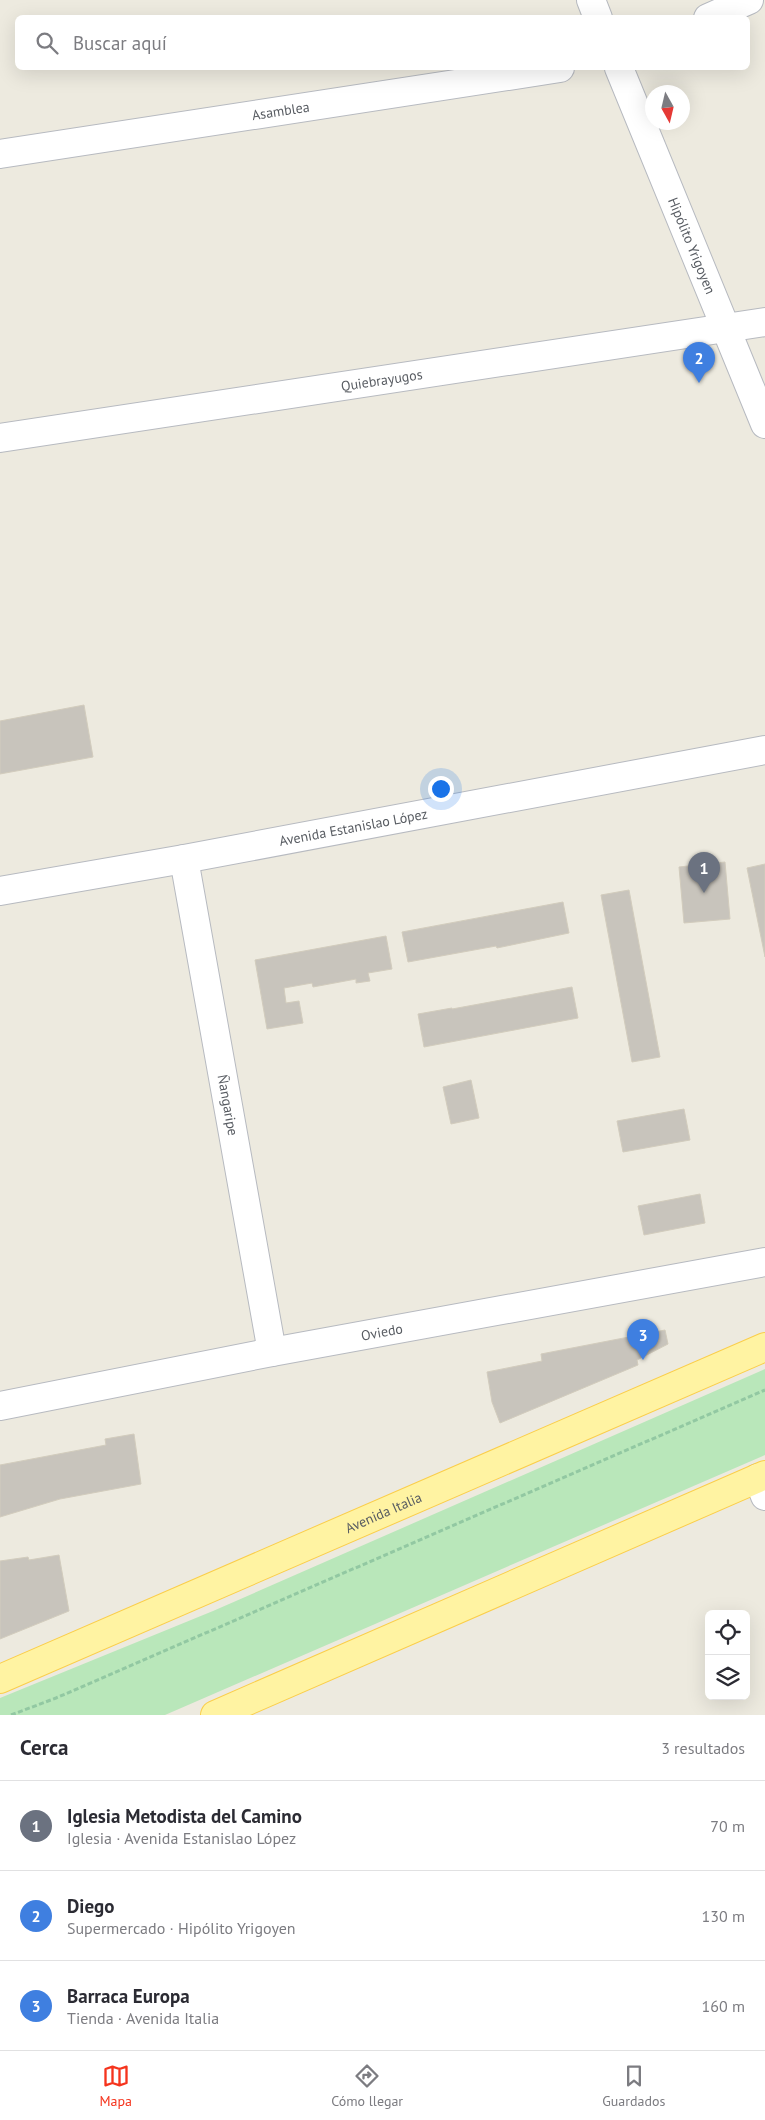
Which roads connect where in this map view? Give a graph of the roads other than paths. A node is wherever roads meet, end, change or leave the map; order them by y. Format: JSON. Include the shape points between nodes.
{"nodes":[{"id":1,"x":591,"y":0,"type":"edge"},
{"id":2,"x":749,"y":0,"type":"edge"},
{"id":3,"x":597,"y":15,"type":"edge"},
{"id":4,"x":715,"y":15,"type":"edge"},
{"id":5,"x":547,"y":70,"type":"edge"},
{"id":6,"x":620,"y":70,"type":"edge"},
{"id":7,"x":0,"y":154,"type":"edge"},
{"id":8,"x":765,"y":322,"type":"edge"},
{"id":9,"x":726,"y":328,"type":"junction"},
{"id":10,"x":765,"y":424,"type":"edge"},
{"id":11,"x":0,"y":438,"type":"edge"},
{"id":12,"x":765,"y":750,"type":"edge"},
{"id":13,"x":184,"y":859,"type":"junction"},
{"id":14,"x":0,"y":891,"type":"edge"},
{"id":15,"x":765,"y":1262,"type":"edge"},
{"id":16,"x":765,"y":1348,"type":"edge"},
{"id":17,"x":272,"y":1352,"type":"junction"},
{"id":18,"x":0,"y":1406,"type":"edge"},
{"id":19,"x":763,"y":1483,"type":"edge"},
{"id":20,"x":0,"y":1679,"type":"edge"},
{"id":21,"x":217,"y":1715,"type":"edge"}],
"edges":[{"from":1,"to":3,"type":"street"},
{"from":2,"to":4,"type":"street"},
{"from":5,"to":7,"type":"street","name":"Asamblea"},
{"from":6,"to":9,"type":"street","name":"Hipólito Yrigoyen"},
{"from":8,"to":9,"type":"street","name":"Quiebrayugos"},
{"from":9,"to":10,"type":"street","name":"Hipólito Yrigoyen"},
{"from":9,"to":11,"type":"street","name":"Quiebrayugos"},
{"from":12,"to":13,"type":"street","name":"Avenida Estanislao López"},
{"from":13,"to":14,"type":"street","name":"Avenida Estanislao López"},
{"from":13,"to":17,"type":"street","name":"Ñangaripe"},
{"from":15,"to":17,"type":"street","name":"Oviedo"},
{"from":16,"to":20,"type":"main road","name":"Avenida Italia"},
{"from":17,"to":18,"type":"street","name":"Oviedo"},
{"from":19,"to":21,"type":"main road"}]}
